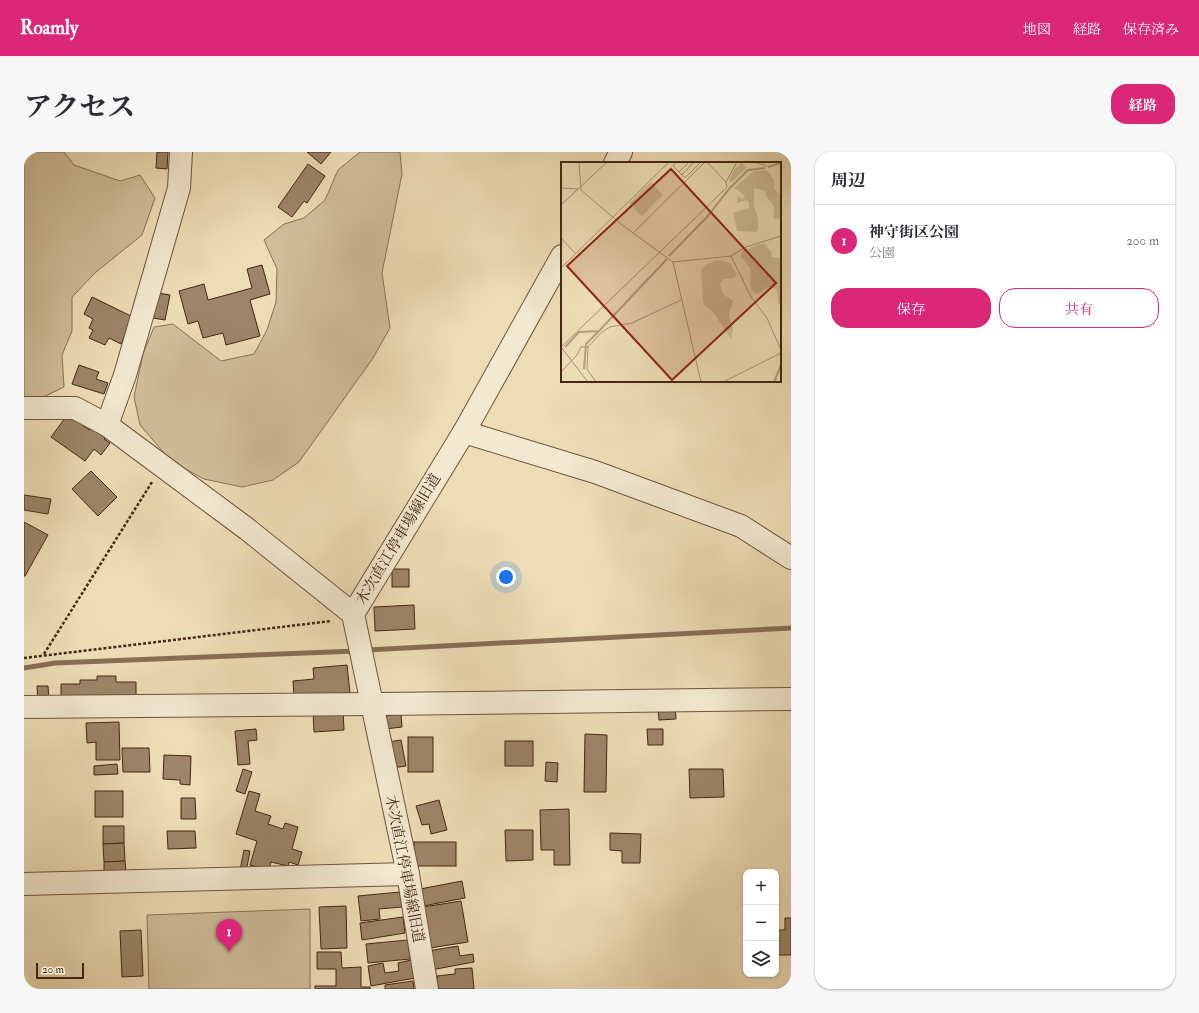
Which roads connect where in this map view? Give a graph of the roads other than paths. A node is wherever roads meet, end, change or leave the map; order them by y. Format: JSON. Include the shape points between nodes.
{"nodes":[{"id":1,"x":181,"y":152,"type":"edge"},
{"id":2,"x":621,"y":152,"type":"edge"},
{"id":3,"x":615,"y":162,"type":"edge"},
{"id":4,"x":561,"y":258,"type":"edge"},
{"id":5,"x":24,"y":408,"type":"edge"},
{"id":6,"x":107,"y":425,"type":"junction"},
{"id":7,"x":464,"y":432,"type":"junction"},
{"id":8,"x":791,"y":558,"type":"edge"},
{"id":9,"x":353,"y":616,"type":"junction"},
{"id":10,"x":791,"y":699,"type":"edge"},
{"id":11,"x":372,"y":703,"type":"junction"},
{"id":12,"x":24,"y":707,"type":"edge"},
{"id":13,"x":408,"y":874,"type":"junction"},
{"id":14,"x":24,"y":884,"type":"edge"},
{"id":15,"x":427,"y":989,"type":"edge"}],
"edges":[{"from":1,"to":6,"type":"street","via":[[178,188],[125,375]]},
{"from":2,"to":3,"type":"street"},
{"from":4,"to":7,"type":"street","name":"木次直江停車場線旧道"},
{"from":5,"to":6,"type":"street","via":[[75,408]]},
{"from":6,"to":9,"type":"street","via":[[247,529]]},
{"from":7,"to":8,"type":"street","via":[[595,472],[741,526]]},
{"from":7,"to":9,"type":"street","name":"木次直江停車場線旧道"},
{"from":9,"to":11,"type":"street","name":"木次直江停車場線旧道"},
{"from":10,"to":11,"type":"street"},
{"from":11,"to":12,"type":"street"},
{"from":11,"to":13,"type":"street","name":"木次直江停車場線旧道"},
{"from":13,"to":14,"type":"street"},
{"from":13,"to":15,"type":"street","name":"木次直江停車場線旧道"}]}
